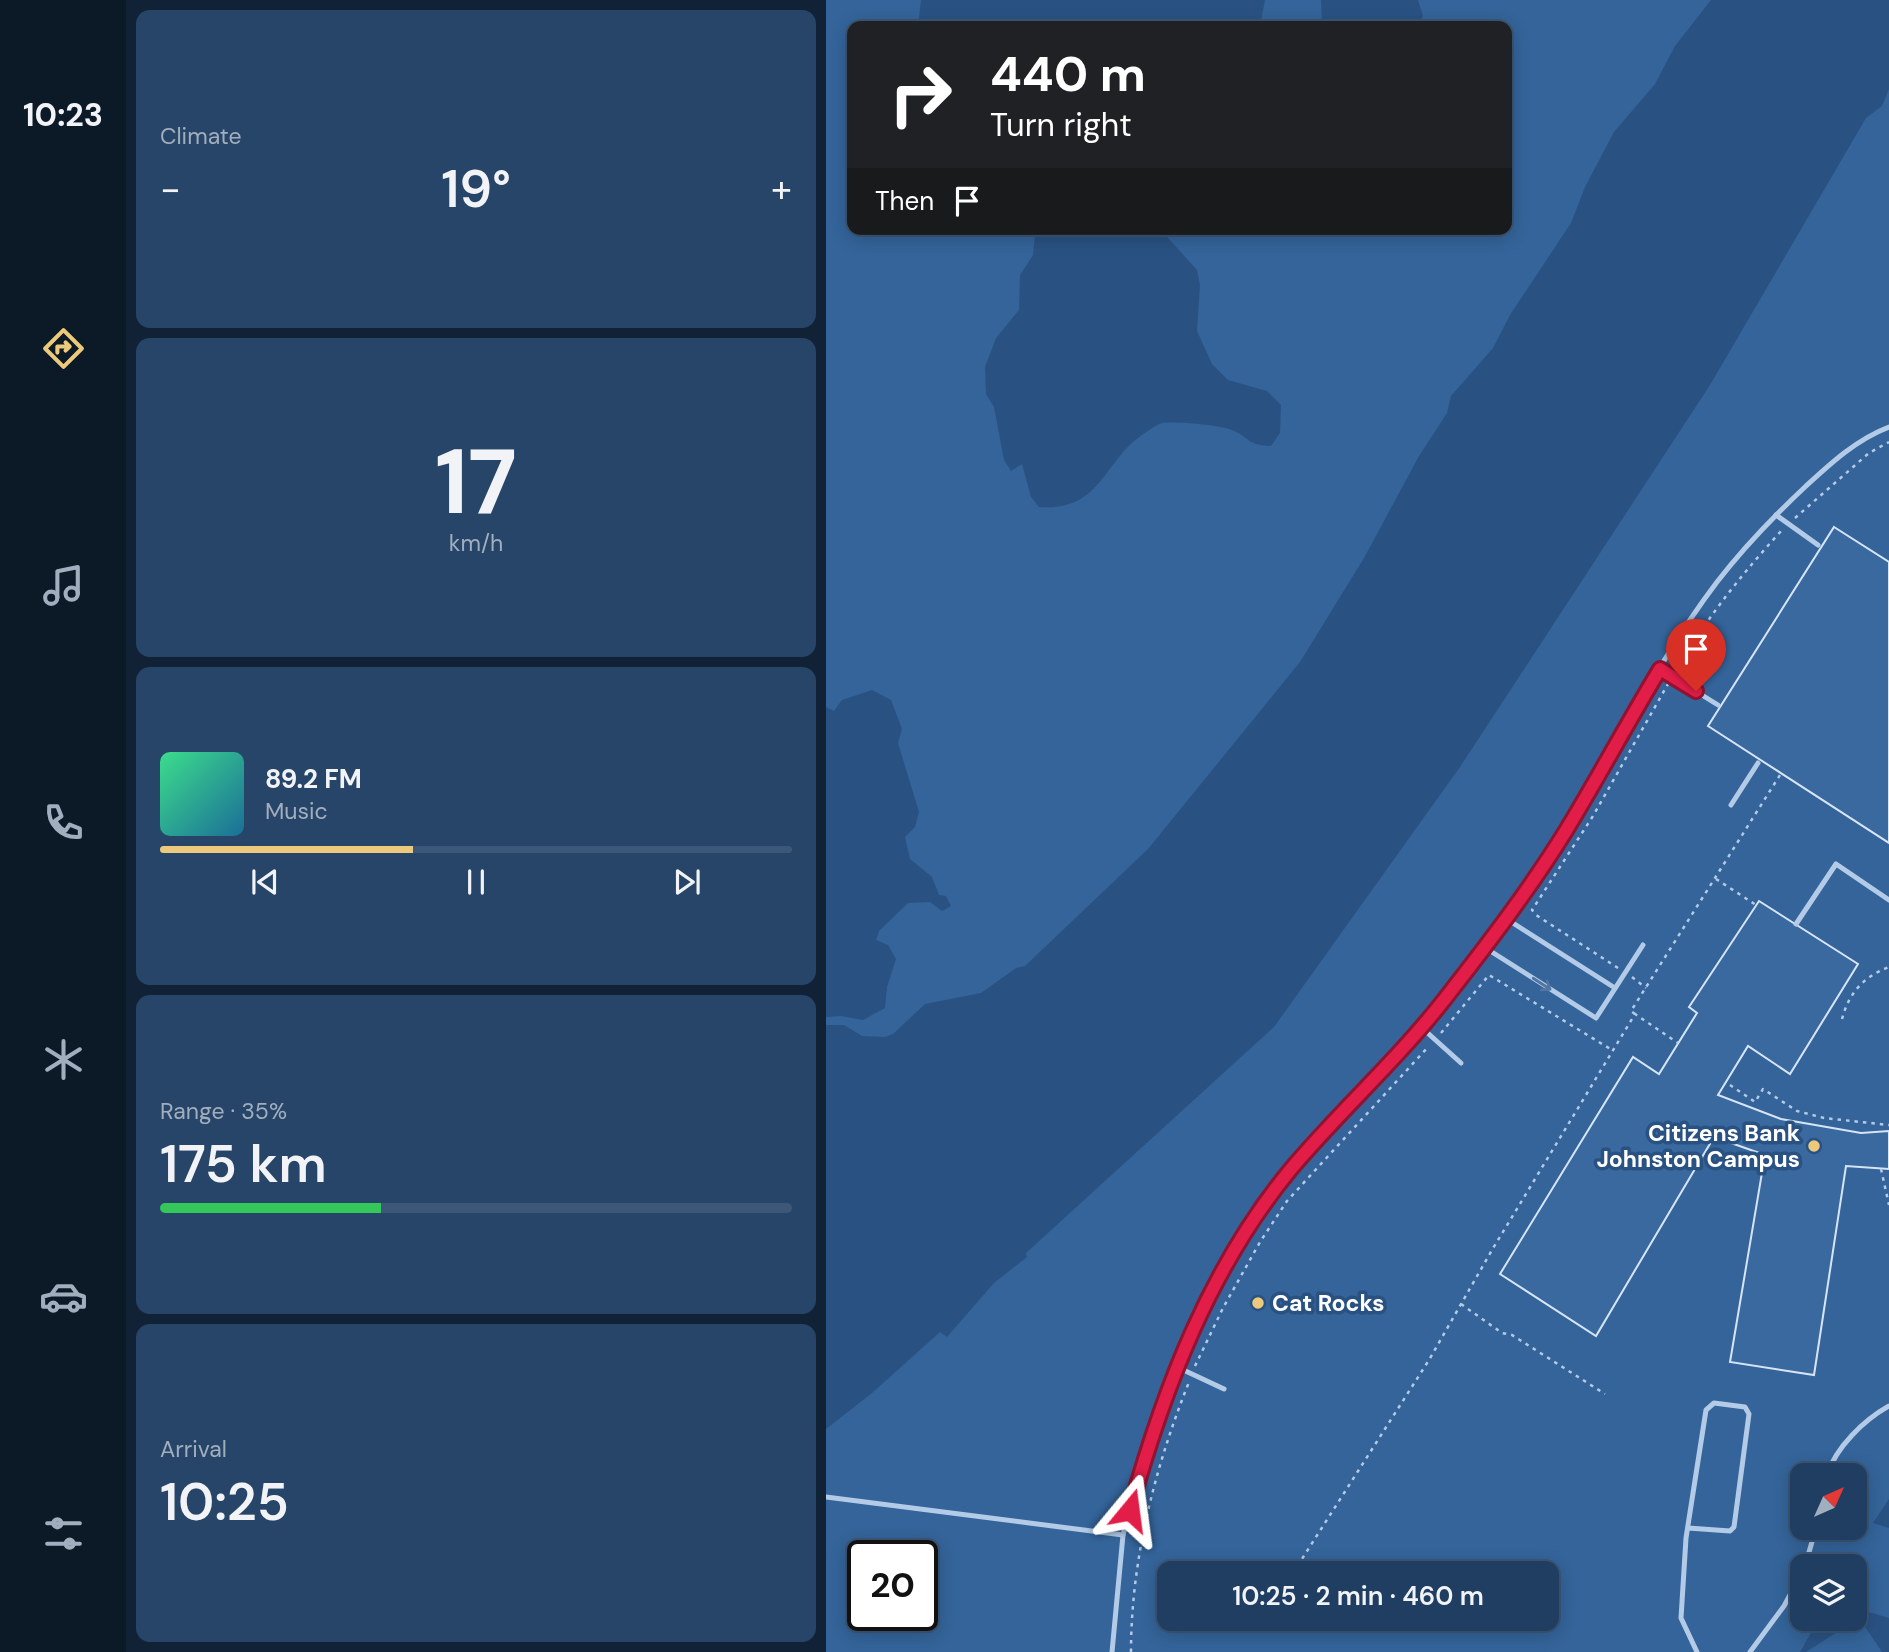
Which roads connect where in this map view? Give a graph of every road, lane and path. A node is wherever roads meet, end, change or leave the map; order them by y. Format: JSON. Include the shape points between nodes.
{"nodes":[{"id":1,"x":1889,"y":427,"type":"edge"},
{"id":2,"x":1889,"y":442,"type":"edge"},
{"id":3,"x":1776,"y":515,"type":"junction"},
{"id":4,"x":1788,"y":524,"type":"junction"},
{"id":5,"x":1818,"y":545,"type":"dead end"},
{"id":6,"x":1660,"y":669,"type":"junction"},
{"id":7,"x":1673,"y":677,"type":"junction"},
{"id":8,"x":1718,"y":705,"type":"dead end"},
{"id":9,"x":1758,"y":763,"type":"dead end"},
{"id":10,"x":1780,"y":775,"type":"dead end"},
{"id":11,"x":1731,"y":805,"type":"dead end"},
{"id":12,"x":1716,"y":879,"type":"junction"},
{"id":13,"x":1889,"y":900,"type":"edge"},
{"id":14,"x":1756,"y":905,"type":"dead end"},
{"id":15,"x":1505,"y":918,"type":"junction"},
{"id":16,"x":1796,"y":924,"type":"dead end"},
{"id":17,"x":1643,"y":945,"type":"dead end"},
{"id":18,"x":1484,"y":947,"type":"junction"},
{"id":19,"x":1889,"y":967,"type":"edge"},
{"id":20,"x":1626,"y":973,"type":"junction"},
{"id":21,"x":1615,"y":988,"type":"junction"},
{"id":22,"x":1646,"y":988,"type":"junction"},
{"id":23,"x":1635,"y":1014,"type":"junction"},
{"id":24,"x":1842,"y":1019,"type":"dead end"},
{"id":25,"x":1421,"y":1027,"type":"junction"},
{"id":26,"x":1435,"y":1040,"type":"junction"},
{"id":27,"x":1678,"y":1044,"type":"dead end"},
{"id":28,"x":1612,"y":1050,"type":"junction"},
{"id":29,"x":1461,"y":1063,"type":"dead end"},
{"id":30,"x":1730,"y":1085,"type":"dead end"},
{"id":31,"x":1889,"y":1125,"type":"edge"},
{"id":32,"x":1881,"y":1168,"type":"dead end"},
{"id":33,"x":1889,"y":1205,"type":"edge"},
{"id":34,"x":1461,"y":1304,"type":"junction"},
{"id":35,"x":1177,"y":1367,"type":"junction"},
{"id":36,"x":1192,"y":1374,"type":"junction"},
{"id":37,"x":1224,"y":1390,"type":"dead end"},
{"id":38,"x":1605,"y":1394,"type":"dead end"},
{"id":39,"x":1889,"y":1406,"type":"edge"},
{"id":40,"x":1833,"y":1463,"type":"edge"},
{"id":41,"x":826,"y":1497,"type":"edge"},
{"id":42,"x":1688,"y":1528,"type":"junction"},
{"id":43,"x":1123,"y":1535,"type":"junction"},
{"id":44,"x":1301,"y":1561,"type":"edge"},
{"id":45,"x":1790,"y":1595,"type":"edge"},
{"id":46,"x":1112,"y":1652,"type":"edge"},
{"id":47,"x":1131,"y":1652,"type":"edge"},
{"id":48,"x":1697,"y":1652,"type":"edge"},
{"id":49,"x":1750,"y":1652,"type":"edge"}],
"edges":[{"from":1,"to":3,"type":"lane","via":[[1859,442]]},
{"from":2,"to":4,"type":"path","via":[[1869,453]]},
{"from":3,"to":4,"type":"lane"},
{"from":3,"to":6,"type":"lane","via":[[1716,584]]},
{"from":4,"to":5,"type":"lane"},
{"from":4,"to":7,"type":"path","via":[[1710,617]]},
{"from":6,"to":7,"type":"lane"},
{"from":6,"to":15,"type":"lane","via":[[1566,831]]},
{"from":7,"to":8,"type":"lane"},
{"from":7,"to":20,"type":"path","via":[[1593,816],[1532,909]]},
{"from":9,"to":11,"type":"lane"},
{"from":10,"to":12,"type":"path"},
{"from":12,"to":14,"type":"path"},
{"from":12,"to":22,"type":"path"},
{"from":13,"to":16,"type":"lane","via":[[1836,864]]},
{"from":15,"to":18,"type":"lane"},
{"from":15,"to":21,"type":"lane"},
{"from":17,"to":20,"type":"lane"},
{"from":18,"to":21,"type":"lane","one_way":true,"via":[[1596,1018]]},
{"from":18,"to":25,"type":"lane"},
{"from":19,"to":24,"type":"path","via":[[1862,983],[1846,1003]]},
{"from":20,"to":21,"type":"lane"},
{"from":20,"to":22,"type":"path"},
{"from":22,"to":23,"type":"path","via":[[1631,1011]]},
{"from":23,"to":27,"type":"path"},
{"from":23,"to":28,"type":"path"},
{"from":25,"to":26,"type":"lane"},
{"from":25,"to":35,"type":"lane","via":[[1265,1203],[1208,1296]]},
{"from":26,"to":28,"type":"path","via":[[1489,975]]},
{"from":26,"to":29,"type":"lane"},
{"from":26,"to":36,"type":"path","via":[[1287,1201],[1223,1308]]},
{"from":28,"to":34,"type":"path"},
{"from":30,"to":31,"type":"path","via":[[1755,1102],[1763,1088],[1797,1111]]},
{"from":32,"to":33,"type":"path"},
{"from":34,"to":38,"type":"path"},
{"from":34,"to":44,"type":"path"},
{"from":35,"to":36,"type":"lane"},
{"from":35,"to":43,"type":"lane"},
{"from":36,"to":37,"type":"lane"},
{"from":36,"to":47,"type":"path","via":[[1160,1459],[1144,1529]]},
{"from":39,"to":40,"type":"lane","via":[[1852,1436]]},
{"from":41,"to":43,"type":"lane"},
{"from":42,"to":42,"type":"lane","via":[[1706,1410],[1714,1403],[1745,1407],[1749,1414],[1734,1527],[1730,1531]]},
{"from":42,"to":48,"type":"lane","via":[[1681,1618]]},
{"from":43,"to":46,"type":"lane"},
{"from":45,"to":49,"type":"lane"}]}
